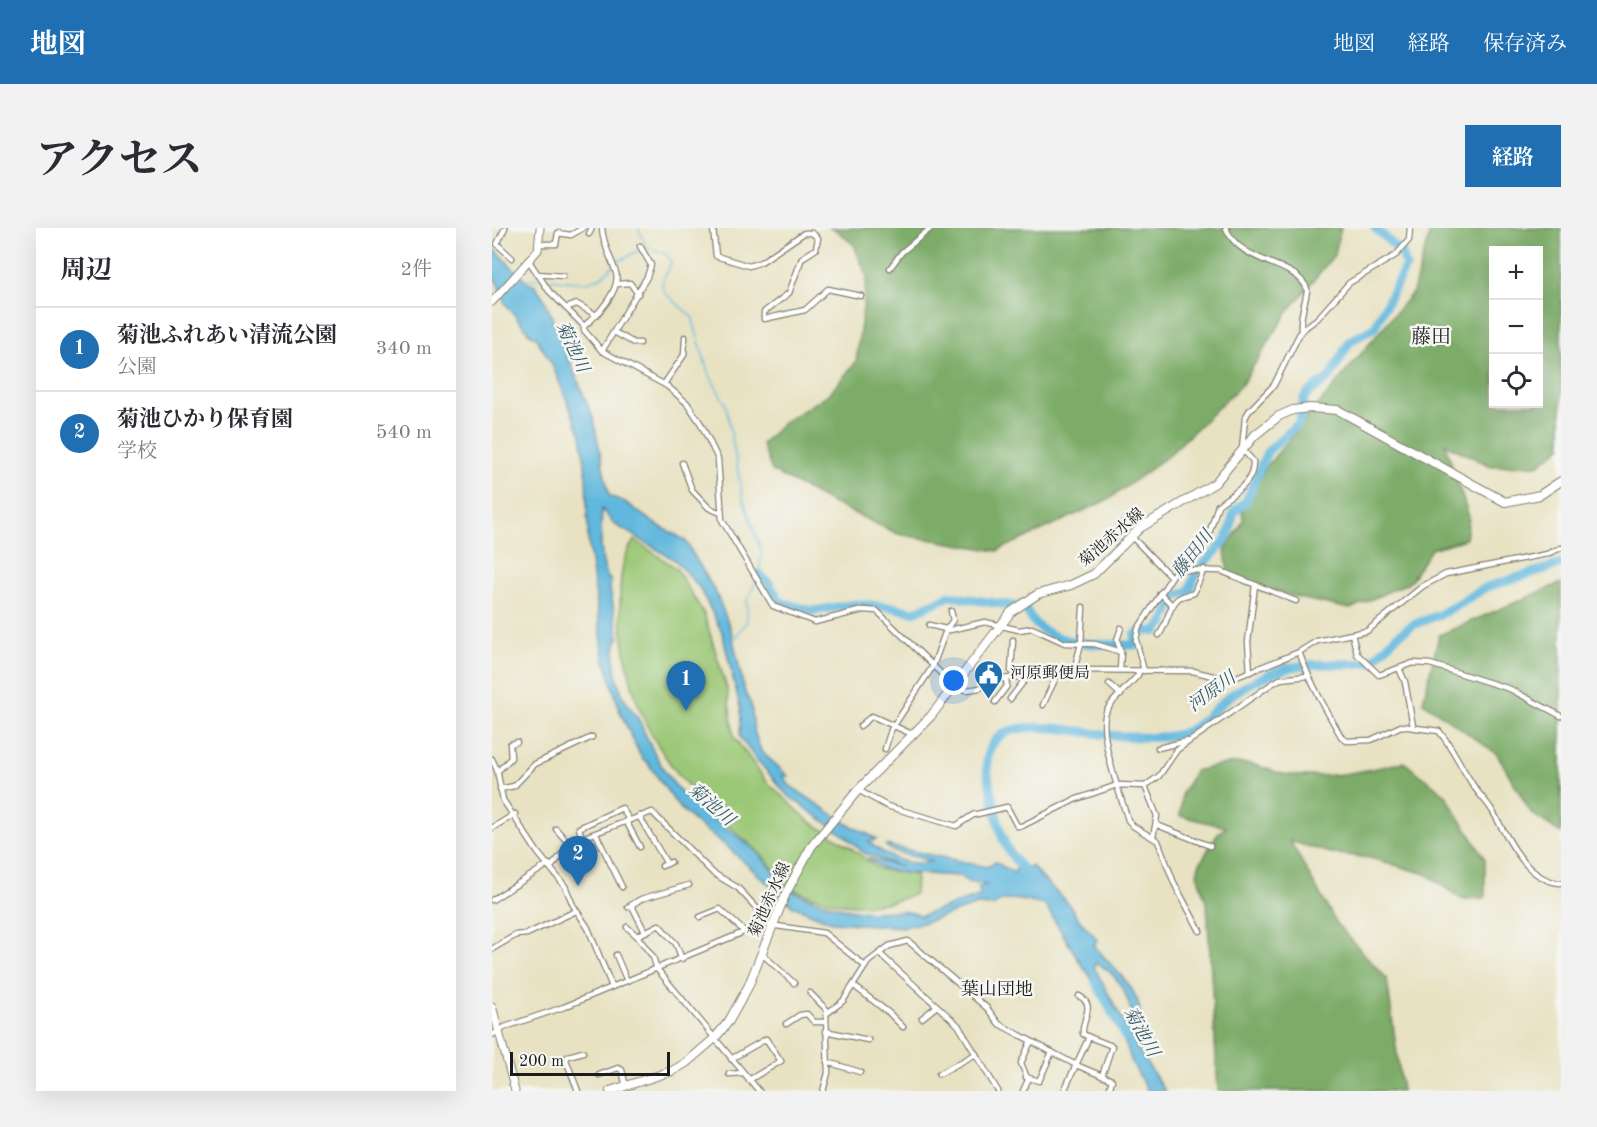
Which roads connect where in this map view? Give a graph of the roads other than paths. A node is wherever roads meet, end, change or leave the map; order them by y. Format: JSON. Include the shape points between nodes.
{"nodes":[{"id":1,"x":505,"y":228,"type":"edge"},
{"id":2,"x":540,"y":228,"type":"edge"},
{"id":3,"x":583,"y":228,"type":"edge"},
{"id":4,"x":592,"y":228,"type":"edge"},
{"id":5,"x":602,"y":228,"type":"edge"},
{"id":6,"x":713,"y":228,"type":"edge"},
{"id":7,"x":931,"y":228,"type":"edge"},
{"id":8,"x":1226,"y":228,"type":"edge"},
{"id":9,"x":1410,"y":228,"type":"edge"},
{"id":10,"x":589,"y":234,"type":"dead end"},
{"id":11,"x":540,"y":244,"type":"junction"},
{"id":12,"x":640,"y":246,"type":"dead end"},
{"id":13,"x":653,"y":254,"type":"dead end"},
{"id":14,"x":512,"y":258,"type":"dead end"},
{"id":15,"x":529,"y":261,"type":"junction"},
{"id":16,"x":650,"y":261,"type":"junction"},
{"id":17,"x":890,"y":268,"type":"dead end"},
{"id":18,"x":537,"y":274,"type":"junction"},
{"id":19,"x":563,"y":276,"type":"dead end"},
{"id":20,"x":617,"y":284,"type":"junction"},
{"id":21,"x":638,"y":294,"type":"junction"},
{"id":22,"x":861,"y":296,"type":"dead end"},
{"id":23,"x":495,"y":299,"type":"edge"},
{"id":24,"x":566,"y":308,"type":"junction"},
{"id":25,"x":596,"y":315,"type":"junction"},
{"id":26,"x":584,"y":326,"type":"junction"},
{"id":27,"x":1301,"y":331,"type":"junction"},
{"id":28,"x":614,"y":332,"type":"junction"},
{"id":29,"x":685,"y":337,"type":"dead end"},
{"id":30,"x":640,"y":343,"type":"dead end"},
{"id":31,"x":602,"y":351,"type":"junction"},
{"id":32,"x":664,"y":384,"type":"junction"},
{"id":33,"x":1242,"y":449,"type":"junction"},
{"id":34,"x":682,"y":463,"type":"dead end"},
{"id":35,"x":1561,"y":481,"type":"edge"},
{"id":36,"x":721,"y":513,"type":"junction"},
{"id":37,"x":1149,"y":522,"type":"junction"},
{"id":38,"x":1119,"y":524,"type":"dead end"},
{"id":39,"x":1131,"y":536,"type":"junction"},
{"id":40,"x":1561,"y":548,"type":"edge"},
{"id":41,"x":1178,"y":567,"type":"junction"},
{"id":42,"x":1204,"y":569,"type":"junction"},
{"id":43,"x":1171,"y":577,"type":"junction"},
{"id":44,"x":1255,"y":585,"type":"junction"},
{"id":45,"x":1160,"y":593,"type":"junction"},
{"id":46,"x":1296,"y":601,"type":"dead end"},
{"id":47,"x":1173,"y":606,"type":"junction"},
{"id":48,"x":1083,"y":607,"type":"dead end"},
{"id":49,"x":951,"y":611,"type":"dead end"},
{"id":50,"x":1000,"y":624,"type":"junction"},
{"id":51,"x":930,"y":625,"type":"dead end"},
{"id":52,"x":1121,"y":628,"type":"dead end"},
{"id":53,"x":946,"y":630,"type":"junction"},
{"id":54,"x":1160,"y":634,"type":"dead end"},
{"id":55,"x":1352,"y":634,"type":"junction"},
{"id":56,"x":1013,"y":640,"type":"dead end"},
{"id":57,"x":1081,"y":644,"type":"junction"},
{"id":58,"x":1121,"y":652,"type":"junction"},
{"id":59,"x":1299,"y":652,"type":"junction"},
{"id":60,"x":933,"y":666,"type":"junction"},
{"id":61,"x":1399,"y":668,"type":"junction"},
{"id":62,"x":1074,"y":670,"type":"junction"},
{"id":63,"x":1120,"y":670,"type":"junction"},
{"id":64,"x":1059,"y":671,"type":"junction"},
{"id":65,"x":1141,"y":671,"type":"junction"},
{"id":66,"x":1250,"y":672,"type":"junction"},
{"id":67,"x":1023,"y":676,"type":"junction"},
{"id":68,"x":1308,"y":676,"type":"junction"},
{"id":69,"x":1016,"y":677,"type":"junction"},
{"id":70,"x":1006,"y":679,"type":"junction"},
{"id":71,"x":1109,"y":684,"type":"dead end"},
{"id":72,"x":955,"y":687,"type":"junction"},
{"id":73,"x":1121,"y":695,"type":"junction"},
{"id":74,"x":1010,"y":699,"type":"dead end"},
{"id":75,"x":995,"y":702,"type":"dead end"},
{"id":76,"x":1043,"y":705,"type":"dead end"},
{"id":77,"x":1561,"y":716,"type":"edge"},
{"id":78,"x":860,"y":726,"type":"dead end"},
{"id":79,"x":1413,"y":726,"type":"junction"},
{"id":80,"x":893,"y":727,"type":"junction"},
{"id":81,"x":914,"y":735,"type":"junction"},
{"id":82,"x":592,"y":737,"type":"dead end"},
{"id":83,"x":1190,"y":741,"type":"junction"},
{"id":84,"x":517,"y":742,"type":"dead end"},
{"id":85,"x":1158,"y":748,"type":"dead end"},
{"id":86,"x":885,"y":749,"type":"dead end"},
{"id":87,"x":492,"y":759,"type":"edge"},
{"id":88,"x":498,"y":771,"type":"junction"},
{"id":89,"x":1117,"y":785,"type":"junction"},
{"id":90,"x":1145,"y":786,"type":"junction"},
{"id":91,"x":500,"y":789,"type":"junction"},
{"id":92,"x":858,"y":790,"type":"junction"},
{"id":93,"x":515,"y":814,"type":"junction"},
{"id":94,"x":639,"y":816,"type":"junction"},
{"id":95,"x":628,"y":821,"type":"junction"},
{"id":96,"x":1156,"y":825,"type":"junction"},
{"id":97,"x":492,"y":828,"type":"edge"},
{"id":98,"x":556,"y":829,"type":"dead end"},
{"id":99,"x":596,"y":834,"type":"junction"},
{"id":100,"x":1153,"y":837,"type":"junction"},
{"id":101,"x":582,"y":838,"type":"junction"},
{"id":102,"x":570,"y":845,"type":"junction"},
{"id":103,"x":1210,"y":846,"type":"dead end"},
{"id":104,"x":640,"y":848,"type":"dead end"},
{"id":105,"x":667,"y":864,"type":"dead end"},
{"id":106,"x":550,"y":866,"type":"junction"},
{"id":107,"x":1561,"y":883,"type":"edge"},
{"id":108,"x":688,"y":885,"type":"dead end"},
{"id":109,"x":622,"y":887,"type":"dead end"},
{"id":110,"x":492,"y":900,"type":"edge"},
{"id":111,"x":576,"y":911,"type":"junction"},
{"id":112,"x":700,"y":917,"type":"dead end"},
{"id":113,"x":763,"y":924,"type":"junction"},
{"id":114,"x":627,"y":927,"type":"dead end"},
{"id":115,"x":772,"y":927,"type":"junction"},
{"id":116,"x":644,"y":930,"type":"junction"},
{"id":117,"x":745,"y":932,"type":"junction"},
{"id":118,"x":1200,"y":932,"type":"dead end"},
{"id":119,"x":637,"y":936,"type":"junction"},
{"id":120,"x":492,"y":949,"type":"edge"},
{"id":121,"x":761,"y":953,"type":"junction"},
{"id":122,"x":880,"y":954,"type":"junction"},
{"id":123,"x":616,"y":955,"type":"dead end"},
{"id":124,"x":682,"y":959,"type":"junction"},
{"id":125,"x":865,"y":966,"type":"junction"},
{"id":126,"x":657,"y":969,"type":"junction"},
{"id":127,"x":627,"y":981,"type":"junction"},
{"id":128,"x":794,"y":983,"type":"dead end"},
{"id":129,"x":854,"y":986,"type":"junction"},
{"id":130,"x":612,"y":987,"type":"junction"},
{"id":131,"x":810,"y":993,"type":"dead end"},
{"id":132,"x":1079,"y":996,"type":"dead end"},
{"id":133,"x":492,"y":1006,"type":"edge"},
{"id":134,"x":937,"y":1006,"type":"junction"},
{"id":135,"x":829,"y":1012,"type":"junction"},
{"id":136,"x":922,"y":1018,"type":"dead end"},
{"id":137,"x":824,"y":1022,"type":"junction"},
{"id":138,"x":786,"y":1024,"type":"dead end"},
{"id":139,"x":903,"y":1027,"type":"dead end"},
{"id":140,"x":825,"y":1030,"type":"junction"},
{"id":141,"x":500,"y":1032,"type":"junction"},
{"id":142,"x":492,"y":1035,"type":"edge"},
{"id":143,"x":1089,"y":1037,"type":"junction"},
{"id":144,"x":715,"y":1038,"type":"junction"},
{"id":145,"x":868,"y":1040,"type":"dead end"},
{"id":146,"x":1031,"y":1041,"type":"junction"},
{"id":147,"x":1052,"y":1052,"type":"junction"},
{"id":148,"x":583,"y":1053,"type":"dead end"},
{"id":149,"x":976,"y":1054,"type":"junction"},
{"id":150,"x":730,"y":1059,"type":"junction"},
{"id":151,"x":827,"y":1062,"type":"junction"},
{"id":152,"x":1076,"y":1065,"type":"junction"},
{"id":153,"x":860,"y":1072,"type":"dead end"},
{"id":154,"x":743,"y":1073,"type":"junction"},
{"id":155,"x":729,"y":1074,"type":"dead end"},
{"id":156,"x":939,"y":1074,"type":"dead end"},
{"id":157,"x":599,"y":1075,"type":"dead end"},
{"id":158,"x":1102,"y":1076,"type":"junction"},
{"id":159,"x":1026,"y":1077,"type":"junction"},
{"id":160,"x":749,"y":1080,"type":"junction"},
{"id":161,"x":626,"y":1086,"type":"junction"},
{"id":162,"x":758,"y":1089,"type":"edge"},
{"id":163,"x":515,"y":1091,"type":"edge"},
{"id":164,"x":578,"y":1091,"type":"edge"},
{"id":165,"x":610,"y":1091,"type":"edge"},
{"id":166,"x":749,"y":1091,"type":"edge"},
{"id":167,"x":818,"y":1091,"type":"edge"},
{"id":168,"x":823,"y":1091,"type":"edge"},
{"id":169,"x":998,"y":1091,"type":"edge"},
{"id":170,"x":1023,"y":1091,"type":"edge"},
{"id":171,"x":1065,"y":1091,"type":"edge"},
{"id":172,"x":1109,"y":1091,"type":"edge"}],
"edges":[{"from":1,"to":14,"type":"street","via":[[497,244]]},
{"from":2,"to":11,"type":"main road"},
{"from":3,"to":11,"type":"street","via":[[572,235],[558,233],[556,244]]},
{"from":4,"to":10,"type":"street"},
{"from":5,"to":20,"type":"street"},
{"from":6,"to":22,"type":"street","via":[[716,256],[749,266],[804,232],[818,238],[816,249],[802,258],[789,293],[764,312],[764,319],[804,310],[828,289]]},
{"from":7,"to":17,"type":"street","via":[[902,252]]},
{"from":8,"to":27,"type":"street","via":[[1245,253],[1290,273],[1306,288]]},
{"from":9,"to":27,"type":"street","via":[[1409,240],[1396,255],[1349,283]]},
{"from":11,"to":15,"type":"main road"},
{"from":12,"to":16,"type":"street"},
{"from":13,"to":16,"type":"street"},
{"from":15,"to":18,"type":"street"},
{"from":15,"to":23,"type":"main road"},
{"from":16,"to":21,"type":"street"},
{"from":18,"to":19,"type":"street"},
{"from":18,"to":24,"type":"street"},
{"from":20,"to":21,"type":"street","via":[[630,284]]},
{"from":20,"to":25,"type":"street"},
{"from":21,"to":28,"type":"street"},
{"from":24,"to":25,"type":"street","via":[[577,304]]},
{"from":24,"to":26,"type":"street"},
{"from":25,"to":26,"type":"street"},
{"from":26,"to":31,"type":"street"},
{"from":27,"to":33,"type":"street","via":[[1274,385],[1245,418]]},
{"from":28,"to":30,"type":"street"},
{"from":28,"to":31,"type":"street"},
{"from":29,"to":32,"type":"street","via":[[684,355]]},
{"from":31,"to":32,"type":"street"},
{"from":32,"to":36,"type":"street","via":[[687,403],[713,445],[718,459]]},
{"from":33,"to":35,"type":"main road","name":"菊池赤水線","via":[[1267,424],[1293,410],[1326,407],[1349,414],[1505,502],[1540,495]]},
{"from":33,"to":37,"type":"main road","name":"菊池赤水線","via":[[1215,483]]},
{"from":33,"to":41,"type":"street","via":[[1254,461],[1254,471],[1237,494],[1218,505],[1209,534]]},
{"from":34,"to":36,"type":"street","via":[[692,490],[709,508]]},
{"from":36,"to":60,"type":"street","via":[[737,550],[773,606],[814,622],[863,610],[878,611]]},
{"from":37,"to":38,"type":"street"},
{"from":37,"to":39,"type":"main road","name":"菊池赤水線"},
{"from":39,"to":43,"type":"street"},
{"from":39,"to":50,"type":"main road","name":"菊池赤水線","via":[[1094,574],[1025,600]]},
{"from":40,"to":55,"type":"street","via":[[1446,574],[1423,586],[1375,626]]},
{"from":41,"to":42,"type":"street"},
{"from":41,"to":43,"type":"street"},
{"from":42,"to":44,"type":"street","via":[[1221,571]]},
{"from":42,"to":47,"type":"street","via":[[1194,593],[1178,598]]},
{"from":43,"to":45,"type":"street"},
{"from":44,"to":46,"type":"street"},
{"from":44,"to":66,"type":"street","via":[[1248,642]]},
{"from":45,"to":47,"type":"street"},
{"from":45,"to":65,"type":"street","via":[[1138,628]]},
{"from":47,"to":54,"type":"street"},
{"from":48,"to":57,"type":"street"},
{"from":49,"to":53,"type":"street","via":[[953,620]]},
{"from":50,"to":53,"type":"street","via":[[986,622]]},
{"from":50,"to":57,"type":"street","via":[[1019,630],[1032,628],[1065,643]]},
{"from":50,"to":72,"type":"main road","name":"菊池赤水線"},
{"from":51,"to":53,"type":"street"},
{"from":52,"to":58,"type":"street","via":[[1117,640]]},
{"from":53,"to":60,"type":"street"},
{"from":55,"to":59,"type":"street","via":[[1317,641]]},
{"from":55,"to":61,"type":"street","via":[[1357,654],[1379,675]]},
{"from":56,"to":69,"type":"street","via":[[1011,671]]},
{"from":57,"to":58,"type":"street"},
{"from":57,"to":62,"type":"street"},
{"from":58,"to":63,"type":"street"},
{"from":59,"to":66,"type":"street"},
{"from":59,"to":68,"type":"street"},
{"from":60,"to":72,"type":"street"},
{"from":60,"to":80,"type":"street"},
{"from":61,"to":77,"type":"street","via":[[1413,663],[1451,669],[1510,689]]},
{"from":61,"to":79,"type":"street"},
{"from":62,"to":63,"type":"street"},
{"from":62,"to":64,"type":"street"},
{"from":63,"to":65,"type":"street"},
{"from":64,"to":67,"type":"street"},
{"from":64,"to":76,"type":"street"},
{"from":65,"to":66,"type":"street","via":[[1193,671],[1225,679]]},
{"from":65,"to":73,"type":"street"},
{"from":67,"to":69,"type":"street"},
{"from":67,"to":74,"type":"street","via":[[1024,681]]},
{"from":68,"to":79,"type":"street","via":[[1347,741],[1371,740],[1395,728]]},
{"from":68,"to":83,"type":"street","via":[[1280,679]]},
{"from":69,"to":70,"type":"street"},
{"from":70,"to":72,"type":"street","via":[[973,691]]},
{"from":70,"to":75,"type":"street","via":[[1007,686]]},
{"from":71,"to":73,"type":"street"},
{"from":72,"to":81,"type":"main road","name":"菊池赤水線"},
{"from":73,"to":89,"type":"street","via":[[1107,710],[1104,722]]},
{"from":78,"to":80,"type":"street","via":[[872,716]]},
{"from":79,"to":107,"type":"street","via":[[1438,731],[1455,750],[1470,782],[1492,810],[1515,852],[1553,883]]},
{"from":80,"to":81,"type":"street"},
{"from":80,"to":86,"type":"street"},
{"from":81,"to":92,"type":"main road","name":"菊池赤水線"},
{"from":82,"to":91,"type":"street","via":[[535,764],[514,786]]},
{"from":83,"to":85,"type":"street"},
{"from":83,"to":90,"type":"street"},
{"from":84,"to":88,"type":"street","via":[[510,744],[511,758]]},
{"from":87,"to":88,"type":"street"},
{"from":88,"to":91,"type":"street"},
{"from":89,"to":90,"type":"street"},
{"from":89,"to":92,"type":"street","via":[[1074,800],[1022,826],[1017,826],[1007,807],[981,812],[956,826],[886,806]]},
{"from":89,"to":100,"type":"street","via":[[1128,820]]},
{"from":90,"to":96,"type":"street","via":[[1155,808]]},
{"from":91,"to":93,"type":"street","via":[[503,800]]},
{"from":92,"to":115,"type":"main road","name":"菊池赤水線","via":[[821,834],[798,870]]},
{"from":93,"to":97,"type":"street"},
{"from":93,"to":106,"type":"street","via":[[529,841]]},
{"from":94,"to":95,"type":"street"},
{"from":94,"to":105,"type":"street"},
{"from":94,"to":113,"type":"street","via":[[652,812],[657,815],[713,873],[753,901],[764,916]]},
{"from":95,"to":99,"type":"street"},
{"from":95,"to":101,"type":"street","via":[[622,808],[579,828]]},
{"from":95,"to":104,"type":"street"},
{"from":96,"to":100,"type":"street"},
{"from":96,"to":103,"type":"street"},
{"from":98,"to":102,"type":"street"},
{"from":99,"to":101,"type":"street"},
{"from":99,"to":109,"type":"street"},
{"from":100,"to":118,"type":"street"},
{"from":101,"to":102,"type":"street"},
{"from":102,"to":106,"type":"street"},
{"from":106,"to":110,"type":"street"},
{"from":106,"to":111,"type":"street"},
{"from":108,"to":116,"type":"street","via":[[630,906]]},
{"from":111,"to":120,"type":"street"},
{"from":111,"to":130,"type":"street","via":[[588,928]]},
{"from":112,"to":117,"type":"street","via":[[720,909]]},
{"from":113,"to":115,"type":"street"},
{"from":113,"to":117,"type":"street"},
{"from":114,"to":119,"type":"street"},
{"from":115,"to":121,"type":"main road","name":"菊池赤水線"},
{"from":115,"to":125,"type":"street","via":[[824,933]]},
{"from":116,"to":119,"type":"street"},
{"from":116,"to":124,"type":"street","via":[[659,925],[676,944]]},
{"from":117,"to":124,"type":"street"},
{"from":119,"to":126,"type":"street"},
{"from":121,"to":128,"type":"street"},
{"from":121,"to":144,"type":"main road","name":"菊池赤水線","via":[[738,1007]]},
{"from":122,"to":125,"type":"street"},
{"from":122,"to":134,"type":"street"},
{"from":122,"to":146,"type":"street","via":[[889,946],[908,941],[987,1008],[999,1024]]},
{"from":123,"to":127,"type":"street"},
{"from":124,"to":126,"type":"street"},
{"from":125,"to":129,"type":"street"},
{"from":126,"to":127,"type":"street"},
{"from":126,"to":144,"type":"street"},
{"from":127,"to":130,"type":"street"},
{"from":129,"to":135,"type":"street"},
{"from":129,"to":139,"type":"street"},
{"from":130,"to":141,"type":"street"},
{"from":131,"to":135,"type":"street"},
{"from":132,"to":143,"type":"street","via":[[1089,1013],[1082,1029]]},
{"from":133,"to":141,"type":"main road"},
{"from":134,"to":136,"type":"street"},
{"from":134,"to":149,"type":"street","via":[[958,1025]]},
{"from":135,"to":137,"type":"street"},
{"from":137,"to":138,"type":"street","via":[[814,1022],[807,1014]]},
{"from":137,"to":140,"type":"street"},
{"from":140,"to":145,"type":"street"},
{"from":140,"to":151,"type":"street"},
{"from":141,"to":142,"type":"street"},
{"from":141,"to":163,"type":"main road"},
{"from":143,"to":152,"type":"street"},
{"from":143,"to":158,"type":"street","via":[[1112,1046]]},
{"from":144,"to":150,"type":"street"},
{"from":144,"to":161,"type":"main road","name":"菊池赤水線","via":[[686,1063]]},
{"from":146,"to":147,"type":"street"},
{"from":146,"to":159,"type":"street","via":[[1021,1064]]},
{"from":147,"to":152,"type":"street"},
{"from":147,"to":159,"type":"street","via":[[1039,1081]]},
{"from":148,"to":164,"type":"street","via":[[566,1060]]},
{"from":149,"to":156,"type":"street"},
{"from":149,"to":169,"type":"street"},
{"from":150,"to":154,"type":"street"},
{"from":150,"to":160,"type":"street","via":[[766,1039],[781,1061]]},
{"from":151,"to":153,"type":"street"},
{"from":151,"to":168,"type":"street"},
{"from":152,"to":158,"type":"street"},
{"from":152,"to":171,"type":"street"},
{"from":154,"to":155,"type":"street"},
{"from":154,"to":160,"type":"street"},
{"from":157,"to":161,"type":"street","via":[[618,1068]]},
{"from":158,"to":172,"type":"street","via":[[1112,1080]]},
{"from":159,"to":170,"type":"street"},
{"from":160,"to":162,"type":"street"},
{"from":161,"to":165,"type":"main road","name":"菊池赤水線"},
{"from":162,"to":166,"type":"street"},
{"from":167,"to":168,"type":"street"}]}
